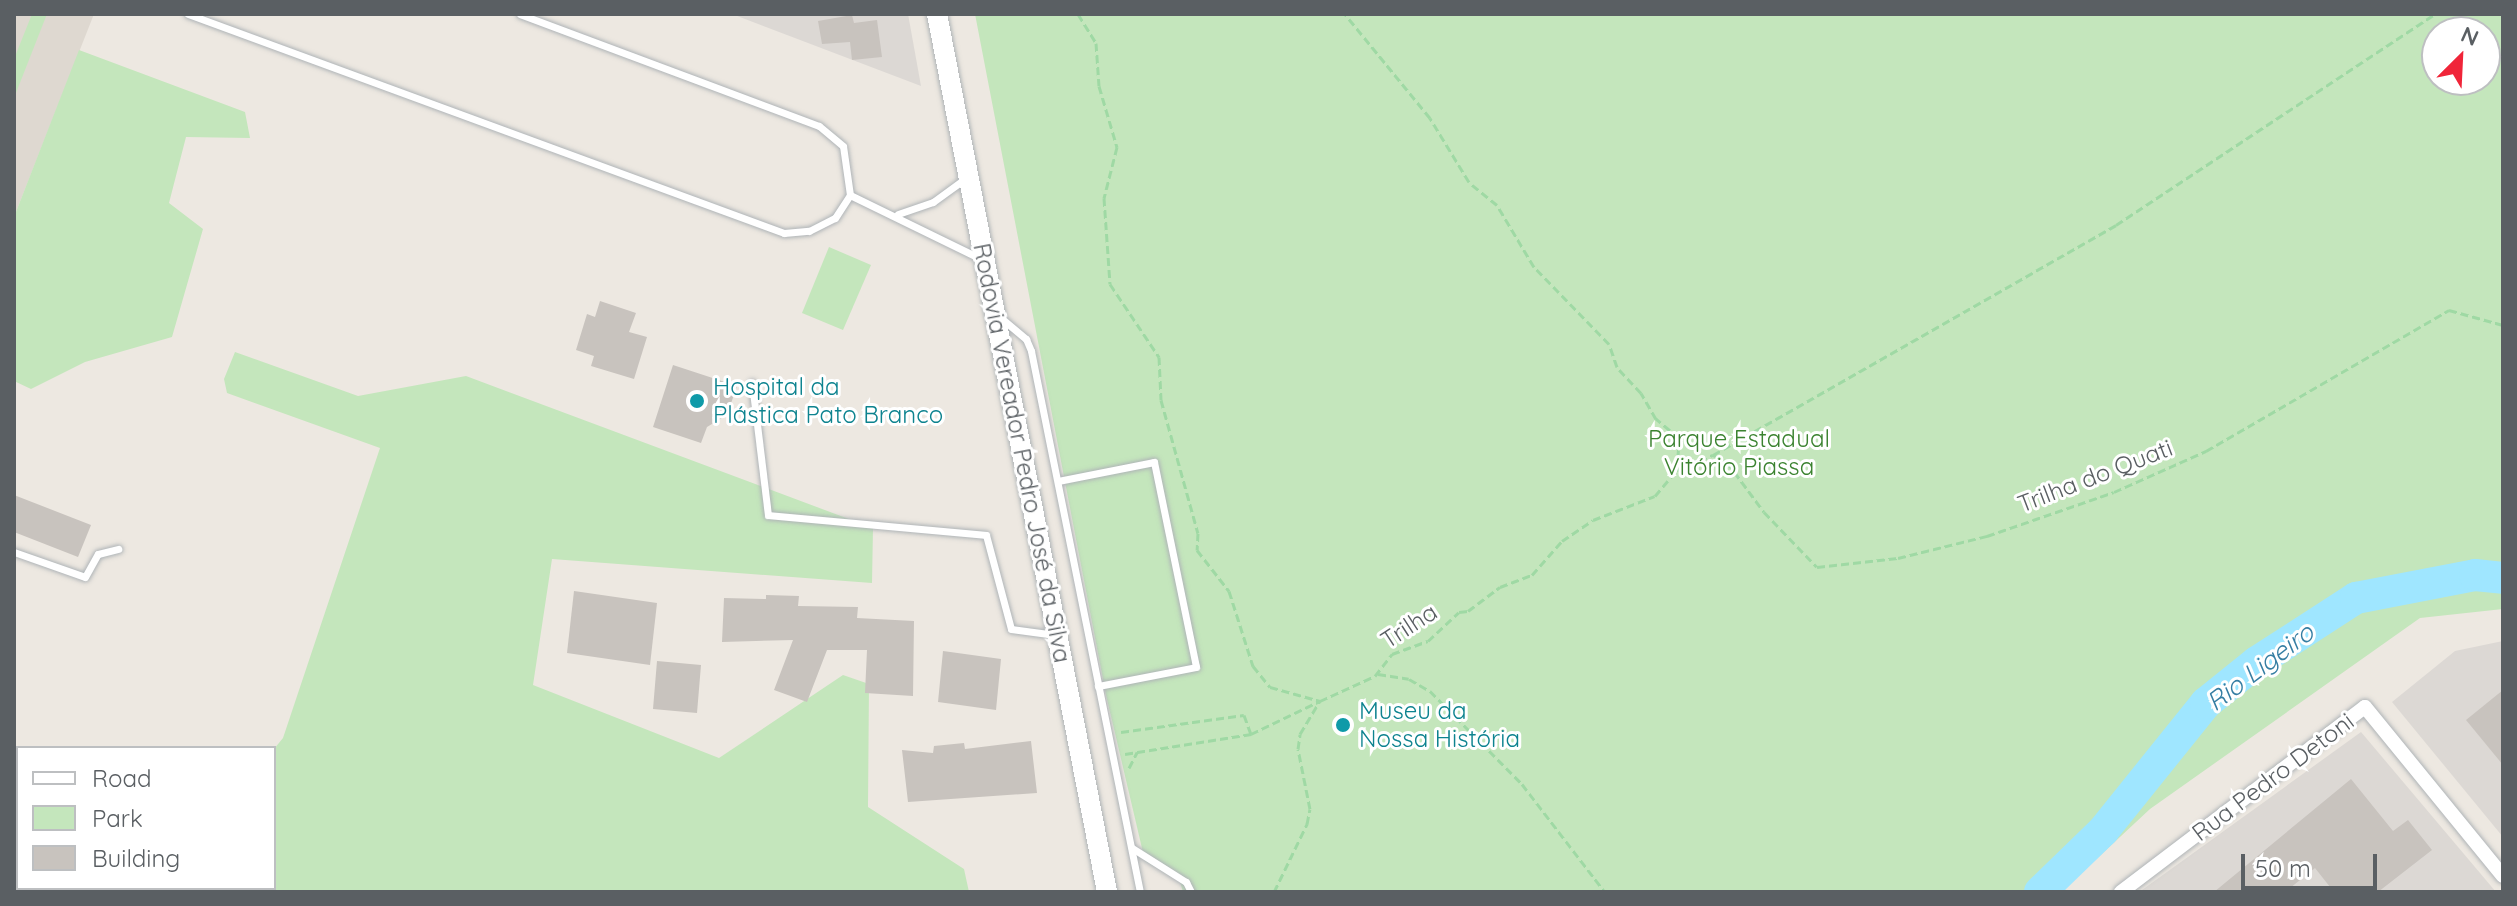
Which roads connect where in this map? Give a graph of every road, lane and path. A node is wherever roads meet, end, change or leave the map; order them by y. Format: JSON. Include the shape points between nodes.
{"nodes":[{"id":1,"x":188,"y":14,"type":"edge"},
{"id":2,"x":520,"y":14,"type":"edge"},
{"id":3,"x":937,"y":14,"type":"edge"},
{"id":4,"x":1078,"y":14,"type":"edge"},
{"id":5,"x":1345,"y":14,"type":"edge"},
{"id":6,"x":2435,"y":14,"type":"edge"},
{"id":7,"x":966,"y":178,"type":"junction"},
{"id":8,"x":850,"y":195,"type":"junction"},
{"id":9,"x":898,"y":214,"type":"junction"},
{"id":10,"x":985,"y":261,"type":"junction"},
{"id":11,"x":997,"y":315,"type":"junction"},
{"id":12,"x":2503,"y":325,"type":"edge"},
{"id":13,"x":752,"y":383,"type":"dead end"},
{"id":14,"x":1713,"y":455,"type":"junction"},
{"id":15,"x":1677,"y":470,"type":"junction"},
{"id":16,"x":1058,"y":481,"type":"junction"},
{"id":17,"x":118,"y":549,"type":"dead end"},
{"id":18,"x":14,"y":552,"type":"edge"},
{"id":19,"x":1058,"y":635,"type":"junction"},
{"id":20,"x":1375,"y":676,"type":"junction"},
{"id":21,"x":1098,"y":686,"type":"junction"},
{"id":22,"x":1320,"y":701,"type":"junction"},
{"id":23,"x":1107,"y":734,"type":"junction"},
{"id":24,"x":1251,"y":734,"type":"junction"},
{"id":25,"x":1137,"y":752,"type":"junction"},
{"id":26,"x":1111,"y":756,"type":"junction"},
{"id":27,"x":1129,"y":770,"type":"dead end"},
{"id":28,"x":1132,"y":848,"type":"junction"},
{"id":29,"x":2503,"y":876,"type":"edge"},
{"id":30,"x":1107,"y":892,"type":"edge"},
{"id":31,"x":1140,"y":892,"type":"edge"},
{"id":32,"x":1191,"y":892,"type":"edge"},
{"id":33,"x":1274,"y":892,"type":"edge"},
{"id":34,"x":1605,"y":892,"type":"edge"},
{"id":35,"x":2121,"y":892,"type":"edge"}],
"edges":[{"from":1,"to":8,"type":"lane","via":[[784,233],[809,231],[835,218]]},
{"from":2,"to":8,"type":"lane","via":[[819,126],[843,146]]},
{"from":3,"to":7,"type":"main road","name":"Rodovia Vereador Pedro José da Silva"},
{"from":4,"to":22,"type":"path","via":[[1096,43],[1099,86],[1117,147],[1104,198],[1110,284],[1159,357],[1161,400],[1198,533],[1197,550],[1229,591],[1253,666],[1270,687]]},
{"from":5,"to":15,"type":"path","via":[[1430,118],[1469,182],[1497,205],[1534,267],[1609,344],[1617,367],[1656,419],[1677,435]]},
{"from":6,"to":14,"type":"path","via":[[2116,225]]},
{"from":7,"to":9,"type":"lane","via":[[933,202]]},
{"from":7,"to":10,"type":"main road","name":"Rodovia Vereador Pedro José da Silva"},
{"from":8,"to":9,"type":"lane"},
{"from":9,"to":10,"type":"lane"},
{"from":10,"to":11,"type":"main road","name":"Rodovia Vereador Pedro José da Silva"},
{"from":11,"to":16,"type":"lane","via":[[1026,339],[1031,351]]},
{"from":11,"to":19,"type":"main road","name":"Rodovia Vereador Pedro José da Silva"},
{"from":12,"to":14,"type":"path","name":"Trilha do Quati","via":[[2449,310],[2193,457],[2114,492],[1987,536],[1898,558],[1817,567],[1764,512],[1727,462]]},
{"from":13,"to":19,"type":"lane","via":[[768,515],[986,535],[1011,629]]},
{"from":14,"to":15,"type":"path"},
{"from":15,"to":20,"type":"path","name":"Trilha","via":[[1655,496],[1577,530],[1532,575],[1459,612],[1428,641],[1392,654]]},
{"from":16,"to":21,"type":"lane"},
{"from":16,"to":21,"type":"lane","via":[[1154,462],[1196,667]]},
{"from":17,"to":18,"type":"lane","via":[[98,554],[85,577]]},
{"from":19,"to":30,"type":"main road","name":"Rodovia Vereador Pedro José da Silva"},
{"from":20,"to":22,"type":"path","name":"Trilha"},
{"from":20,"to":34,"type":"path","via":[[1384,672],[1430,691],[1522,784]]},
{"from":21,"to":23,"type":"lane"},
{"from":22,"to":24,"type":"path","name":"Trilha"},
{"from":22,"to":33,"type":"path","via":[[1300,734],[1298,749],[1310,809],[1307,824]]},
{"from":23,"to":24,"type":"path","via":[[1244,715]]},
{"from":23,"to":26,"type":"lane"},
{"from":24,"to":25,"type":"path","name":"Trilha"},
{"from":25,"to":26,"type":"path","name":"Trilha"},
{"from":25,"to":27,"type":"path"},
{"from":26,"to":28,"type":"lane"},
{"from":28,"to":31,"type":"lane"},
{"from":28,"to":32,"type":"lane","via":[[1186,882]]},
{"from":29,"to":35,"type":"street","name":"Rua Pedro Detoni","via":[[2365,707]]}]}
